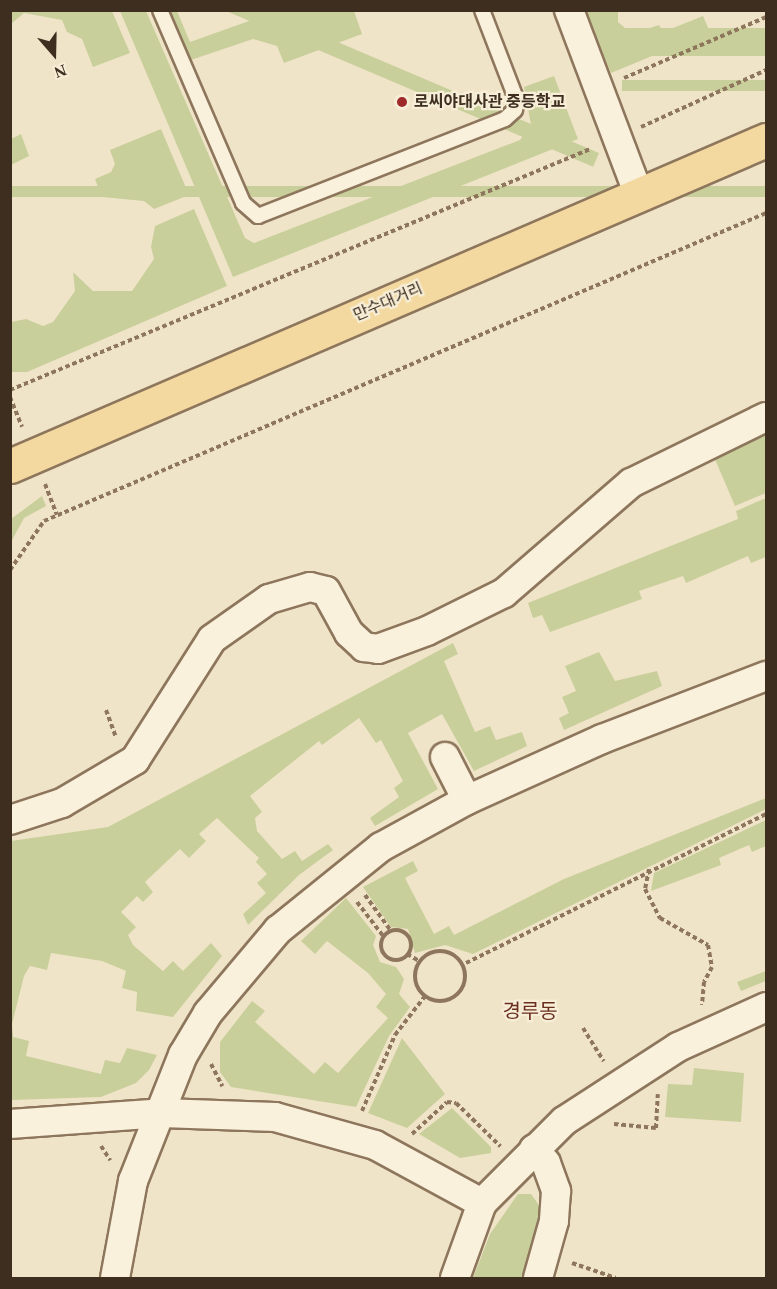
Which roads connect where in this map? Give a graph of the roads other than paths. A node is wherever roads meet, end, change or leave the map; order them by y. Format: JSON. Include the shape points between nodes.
{"nodes":[{"id":1,"x":160,"y":10,"type":"edge"},
{"id":2,"x":482,"y":10,"type":"edge"},
{"id":3,"x":569,"y":10,"type":"edge"},
{"id":4,"x":766,"y":141,"type":"edge"},
{"id":5,"x":638,"y":193,"type":"junction"},
{"id":6,"x":766,"y":417,"type":"edge"},
{"id":7,"x":10,"y":466,"type":"edge"},
{"id":8,"x":766,"y":676,"type":"edge"},
{"id":9,"x":445,"y":757,"type":"dead end"},
{"id":10,"x":466,"y":800,"type":"junction"},
{"id":11,"x":10,"y":820,"type":"edge"},
{"id":12,"x":766,"y":1007,"type":"edge"},
{"id":13,"x":162,"y":1113,"type":"junction"},
{"id":14,"x":10,"y":1124,"type":"edge"},
{"id":15,"x":522,"y":1147,"type":"junction"},
{"id":16,"x":482,"y":1203,"type":"junction"},
{"id":17,"x":115,"y":1278,"type":"edge"},
{"id":18,"x":455,"y":1278,"type":"edge"},
{"id":19,"x":538,"y":1278,"type":"edge"}],
"edges":[{"from":1,"to":2,"type":"lane","via":[[243,203],[258,216],[505,119],[515,111],[516,101]]},
{"from":3,"to":5,"type":"street"},
{"from":4,"to":5,"type":"main road","name":"만수대거리"},
{"from":5,"to":7,"type":"main road","name":"만수대거리"},
{"from":6,"to":11,"type":"street","via":[[631,483],[504,593],[388,645],[364,646],[349,633],[326,591],[310,587],[268,599],[212,639],[135,760],[62,803]]},
{"from":8,"to":10,"type":"street","via":[[602,739]]},
{"from":9,"to":10,"type":"street"},
{"from":10,"to":13,"type":"street","via":[[381,847],[278,930],[208,1013],[183,1055]]},
{"from":12,"to":15,"type":"street","via":[[627,1076]]},
{"from":13,"to":14,"type":"street"},
{"from":13,"to":16,"type":"street","via":[[275,1117],[322,1129],[375,1145]]},
{"from":13,"to":17,"type":"street","via":[[133,1181]]},
{"from":15,"to":16,"type":"street"},
{"from":15,"to":19,"type":"street","via":[[546,1163],[556,1191],[554,1221]]},
{"from":16,"to":18,"type":"street"}]}
